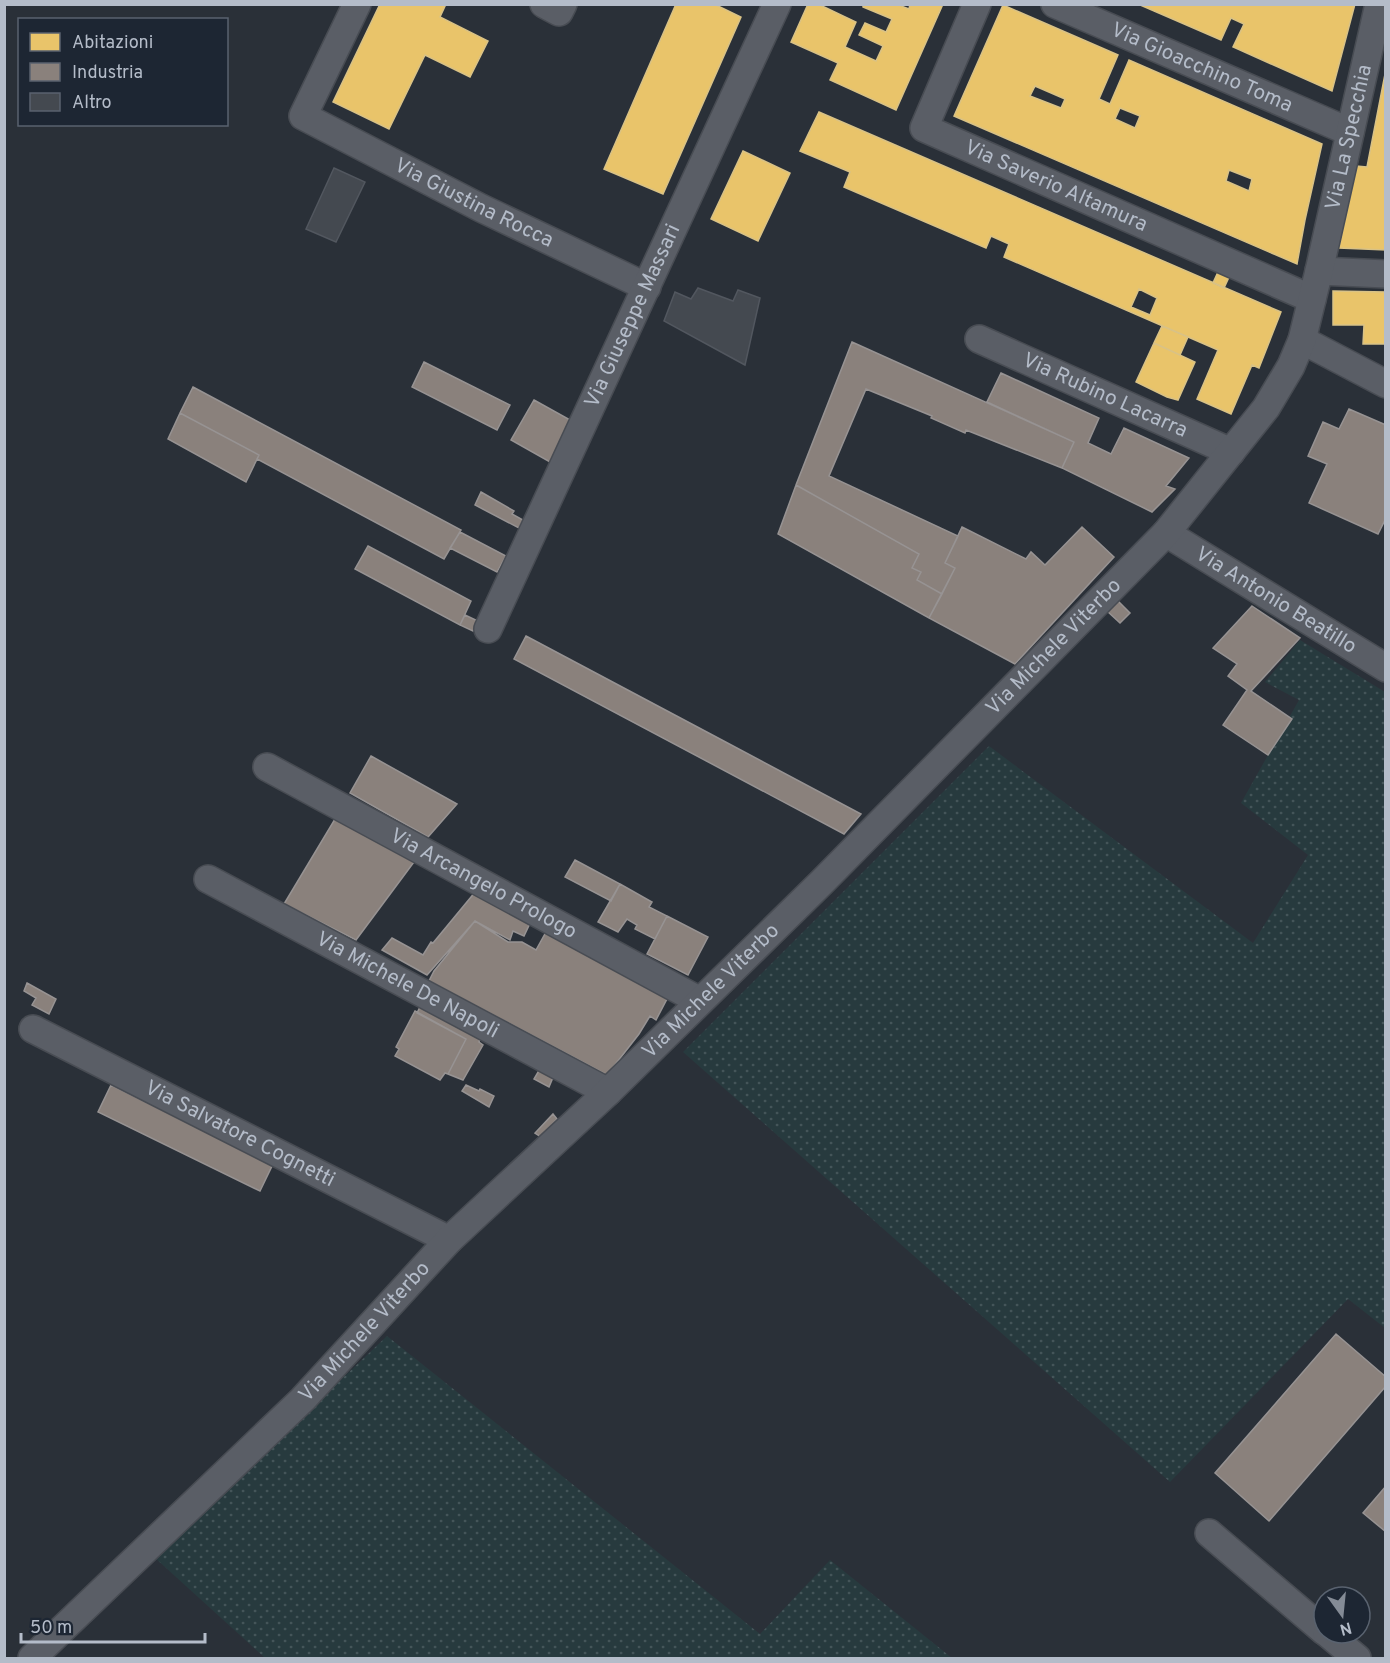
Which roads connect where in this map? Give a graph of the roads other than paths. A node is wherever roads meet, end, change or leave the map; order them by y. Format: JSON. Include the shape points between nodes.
{"nodes":[{"id":1,"x":357,"y":4,"type":"edge"},
{"id":2,"x":777,"y":4,"type":"edge"},
{"id":3,"x":977,"y":4,"type":"edge"},
{"id":4,"x":1055,"y":4,"type":"edge"},
{"id":5,"x":1379,"y":4,"type":"edge"},
{"id":6,"x":1350,"y":132,"type":"junction"},
{"id":7,"x":1319,"y":271,"type":"junction"},
{"id":8,"x":1386,"y":274,"type":"edge"},
{"id":9,"x":646,"y":287,"type":"junction"},
{"id":10,"x":1312,"y":298,"type":"junction"},
{"id":11,"x":979,"y":339,"type":"dead end"},
{"id":12,"x":1302,"y":340,"type":"junction"},
{"id":13,"x":1386,"y":384,"type":"edge"},
{"id":14,"x":1231,"y":452,"type":"junction"},
{"id":15,"x":1166,"y":533,"type":"junction"},
{"id":16,"x":488,"y":628,"type":"dead end"},
{"id":17,"x":1386,"y":668,"type":"edge"},
{"id":18,"x":267,"y":767,"type":"dead end"},
{"id":19,"x":207,"y":879,"type":"dead end"},
{"id":20,"x":700,"y":1001,"type":"junction"},
{"id":21,"x":33,"y":1029,"type":"dead end"},
{"id":22,"x":608,"y":1092,"type":"junction"},
{"id":23,"x":449,"y":1240,"type":"junction"},
{"id":24,"x":1209,"y":1533,"type":"dead end"},
{"id":25,"x":1312,"y":1621,"type":"edge"},
{"id":26,"x":1340,"y":1645,"type":"edge"},
{"id":27,"x":32,"y":1659,"type":"edge"},
{"id":28,"x":1357,"y":1659,"type":"edge"}],
"edges":[{"from":1,"to":9,"type":"street","name":"Via Giustina Rocca","via":[[303,116]]},
{"from":2,"to":9,"type":"street","name":"Via Giuseppe Massari"},
{"from":3,"to":10,"type":"street","name":"Via Saverio Altamura","via":[[924,128]]},
{"from":4,"to":6,"type":"street","name":"Via Gioacchino Toma"},
{"from":5,"to":6,"type":"street","name":"Via La Specchia"},
{"from":6,"to":7,"type":"street","name":"Via La Specchia"},
{"from":7,"to":8,"type":"street"},
{"from":7,"to":10,"type":"street","name":"Via Michele Viterbo"},
{"from":9,"to":16,"type":"street","name":"Via Giuseppe Massari"},
{"from":10,"to":12,"type":"street","name":"Via Michele Viterbo"},
{"from":11,"to":14,"type":"street","name":"Via Rubino Lacarra"},
{"from":12,"to":13,"type":"street"},
{"from":12,"to":14,"type":"street","name":"Via Michele Viterbo","via":[[1266,408]]},
{"from":14,"to":15,"type":"street","name":"Via Michele Viterbo"},
{"from":15,"to":17,"type":"street","name":"Via Antonio Beatillo"},
{"from":15,"to":20,"type":"street","name":"Via Michele Viterbo"},
{"from":18,"to":20,"type":"street","name":"Via Arcangelo Prologo"},
{"from":19,"to":22,"type":"street","name":"Via Michele De Napoli"},
{"from":20,"to":22,"type":"street","name":"Via Michele Viterbo"},
{"from":21,"to":23,"type":"street","name":"Via Salvatore Cognetti"},
{"from":22,"to":23,"type":"street","name":"Via Michele Viterbo"},
{"from":23,"to":27,"type":"street","name":"Via Michele Viterbo","via":[[303,1399]]},
{"from":24,"to":25,"type":"street"},
{"from":26,"to":28,"type":"street"}]}
